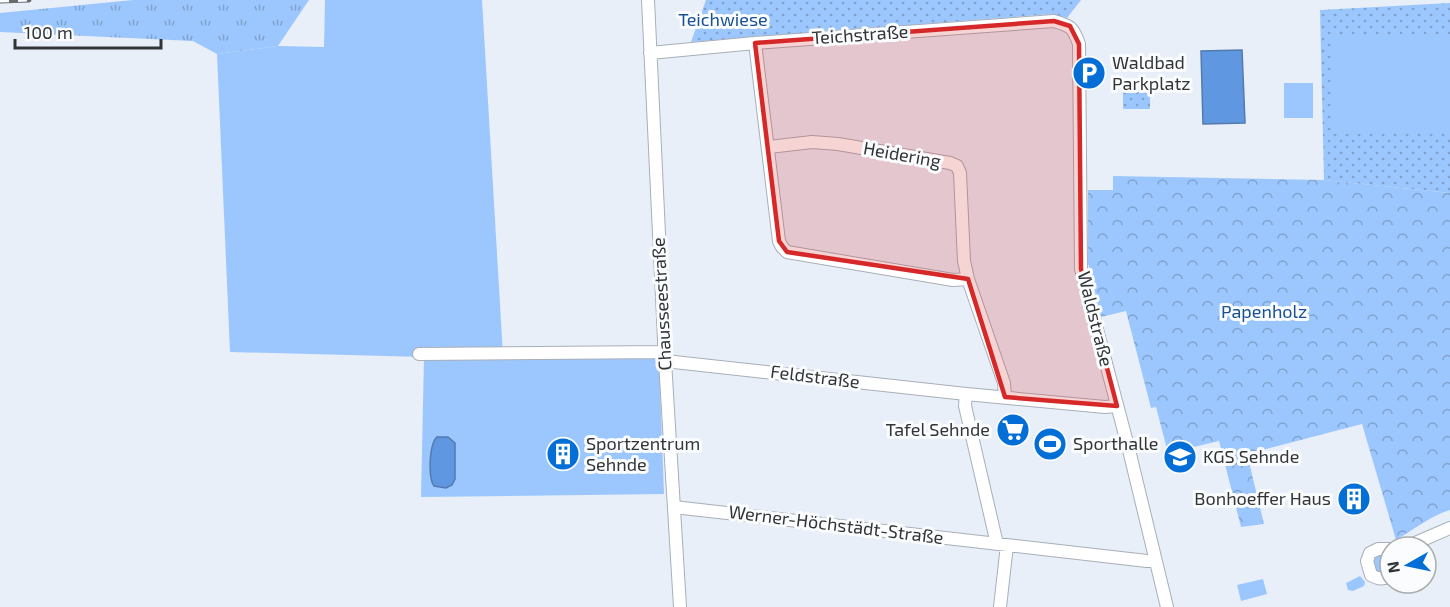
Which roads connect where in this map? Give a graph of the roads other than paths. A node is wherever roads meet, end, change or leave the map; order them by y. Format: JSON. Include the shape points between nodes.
{"nodes":[{"id":1,"x":648,"y":0,"type":"edge"},
{"id":2,"x":1070,"y":26,"type":"joint"},
{"id":3,"x":755,"y":43,"type":"junction"},
{"id":4,"x":650,"y":53,"type":"junction"},
{"id":5,"x":769,"y":147,"type":"junction"},
{"id":6,"x":968,"y":279,"type":"junction"},
{"id":7,"x":419,"y":354,"type":"dead end"},
{"id":8,"x":664,"y":357,"type":"junction"},
{"id":9,"x":966,"y":394,"type":"junction"},
{"id":10,"x":1005,"y":397,"type":"junction"},
{"id":11,"x":1118,"y":406,"type":"junction"},
{"id":12,"x":674,"y":507,"type":"junction"},
{"id":13,"x":1450,"y":528,"type":"edge"},
{"id":14,"x":1434,"y":535,"type":"edge"},
{"id":15,"x":1002,"y":544,"type":"junction"},
{"id":16,"x":1378,"y":549,"type":"edge"},
{"id":17,"x":1156,"y":561,"type":"junction"},
{"id":18,"x":1378,"y":579,"type":"edge"},
{"id":19,"x":680,"y":607,"type":"edge"},
{"id":20,"x":1000,"y":607,"type":"edge"},
{"id":21,"x":1167,"y":607,"type":"edge"}],
"edges":[{"from":1,"to":4,"type":"street","name":"Chausseestraße"},
{"from":2,"to":3,"type":"street","name":"Teichstraße","via":[[1054,21]]},
{"from":2,"to":11,"type":"street","name":"Waldstraße","via":[[1078,44],[1081,269]]},
{"from":3,"to":4,"type":"street","name":"Teichstraße"},
{"from":3,"to":5,"type":"street"},
{"from":4,"to":8,"type":"street","name":"Chausseestraße"},
{"from":5,"to":6,"type":"street","via":[[779,241],[787,252],[953,280]]},
{"from":5,"to":6,"type":"street","name":"Heidering","via":[[812,142],[838,144],[957,166]]},
{"from":6,"to":10,"type":"street","name":"Heidering","via":[[1004,383]]},
{"from":7,"to":8,"type":"street","name":"Feldstraße"},
{"from":8,"to":9,"type":"street","name":"Feldstraße"},
{"from":8,"to":12,"type":"street","name":"Chausseestraße"},
{"from":9,"to":10,"type":"street","name":"Feldstraße"},
{"from":9,"to":15,"type":"street","via":[[965,406]]},
{"from":10,"to":11,"type":"street","name":"Feldstraße"},
{"from":11,"to":17,"type":"street","name":"Waldstraße"},
{"from":12,"to":15,"type":"street","name":"Werner-Höchstädt-Straße"},
{"from":12,"to":19,"type":"street","name":"Chausseestraße"},
{"from":13,"to":14,"type":"street"},
{"from":15,"to":17,"type":"street","name":"Werner-Höchstädt-Straße"},
{"from":15,"to":20,"type":"street"},
{"from":16,"to":18,"type":"street","via":[[1367,561],[1371,575]]},
{"from":17,"to":21,"type":"street","name":"Waldstraße"}]}
